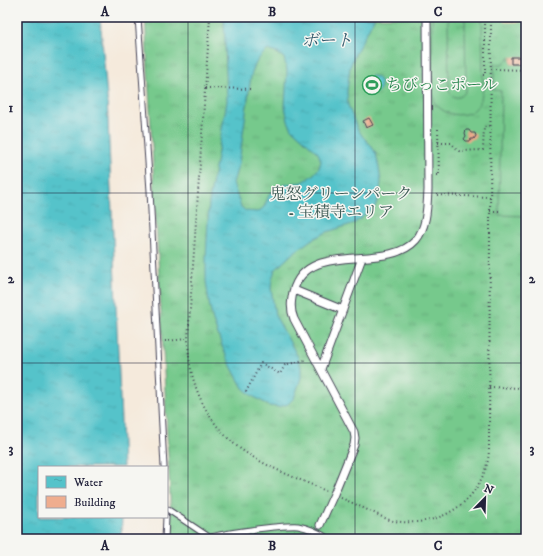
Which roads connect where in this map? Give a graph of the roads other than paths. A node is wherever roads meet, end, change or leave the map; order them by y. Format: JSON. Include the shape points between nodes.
{"nodes":[{"id":1,"x":138,"y":17,"type":"edge"},
{"id":2,"x":427,"y":17,"type":"edge"},
{"id":3,"x":362,"y":258,"type":"junction"},
{"id":4,"x":294,"y":290,"type":"junction"},
{"id":5,"x":343,"y":310,"type":"junction"},
{"id":6,"x":321,"y":370,"type":"junction"},
{"id":7,"x":164,"y":466,"type":"edge"},
{"id":8,"x":168,"y":510,"type":"edge"},
{"id":9,"x":166,"y":518,"type":"edge"},
{"id":10,"x":320,"y":525,"type":"dead end"},
{"id":11,"x":208,"y":538,"type":"edge"},
{"id":12,"x":165,"y":539,"type":"edge"},
{"id":13,"x":329,"y":539,"type":"edge"}],
"edges":[{"from":1,"to":7,"type":"lane"},
{"from":2,"to":3,"type":"street","via":[[428,195],[424,222],[416,240],[399,252]]},
{"from":3,"to":4,"type":"street","via":[[330,261],[310,268],[302,275]]},
{"from":3,"to":5,"type":"street"},
{"from":4,"to":5,"type":"street"},
{"from":4,"to":6,"type":"street","via":[[291,311]]},
{"from":5,"to":6,"type":"street"},
{"from":6,"to":10,"type":"street","via":[[355,438]]},
{"from":8,"to":11,"type":"lane"},
{"from":9,"to":12,"type":"lane"},
{"from":11,"to":13,"type":"lane","via":[[221,534],[296,526]]}]}
